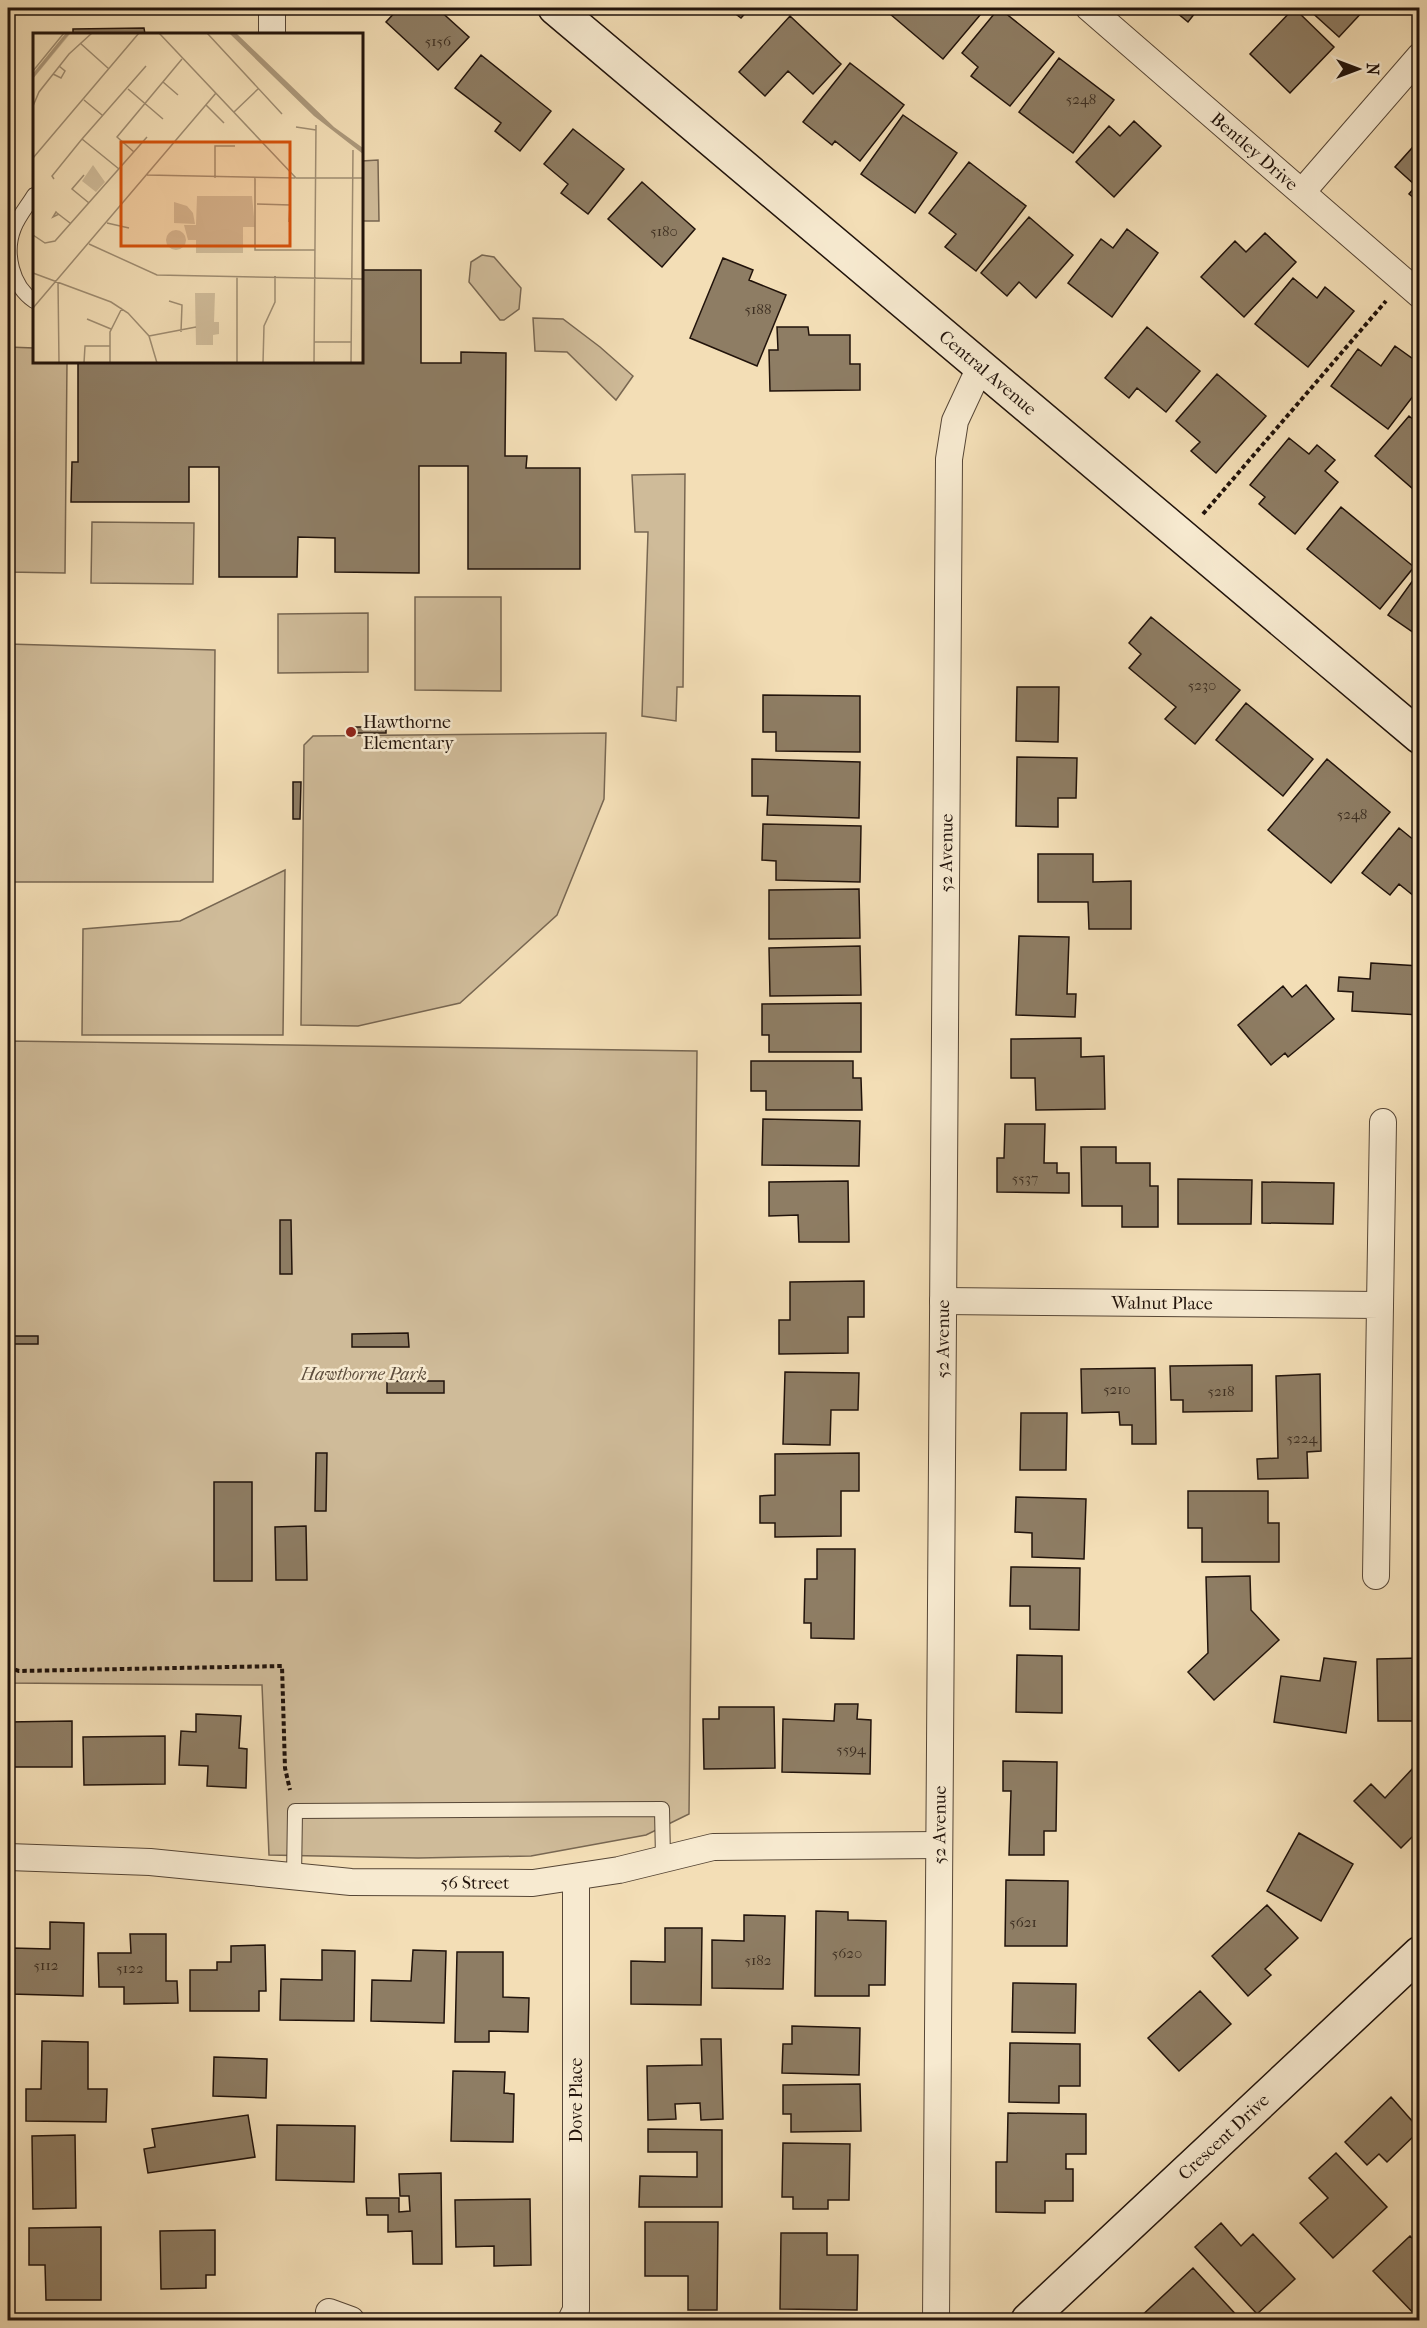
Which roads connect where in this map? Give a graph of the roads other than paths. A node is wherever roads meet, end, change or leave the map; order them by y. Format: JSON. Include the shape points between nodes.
{"nodes":[{"id":1,"x":272,"y":8,"type":"edge"},
{"id":2,"x":555,"y":8,"type":"edge"},
{"id":3,"x":1089,"y":8,"type":"edge"},
{"id":4,"x":272,"y":33,"type":"edge"},
{"id":5,"x":1419,"y":56,"type":"edge"},
{"id":6,"x":1302,"y":192,"type":"junction"},
{"id":7,"x":33,"y":197,"type":"edge"},
{"id":8,"x":1419,"y":295,"type":"edge"},
{"id":9,"x":33,"y":300,"type":"edge"},
{"id":10,"x":981,"y":365,"type":"junction"},
{"id":11,"x":1419,"y":737,"type":"edge"},
{"id":12,"x":1383,"y":1122,"type":"dead end"},
{"id":13,"x":943,"y":1301,"type":"junction"},
{"id":14,"x":1380,"y":1305,"type":"junction"},
{"id":15,"x":1376,"y":1576,"type":"dead end"},
{"id":16,"x":939,"y":1845,"type":"junction"},
{"id":17,"x":8,"y":1857,"type":"edge"},
{"id":18,"x":663,"y":1859,"type":"junction"},
{"id":19,"x":294,"y":1878,"type":"junction"},
{"id":20,"x":576,"y":1878,"type":"junction"},
{"id":21,"x":1419,"y":1953,"type":"edge"},
{"id":22,"x":571,"y":2320,"type":"edge"},
{"id":23,"x":936,"y":2320,"type":"edge"},
{"id":24,"x":1028,"y":2320,"type":"edge"}],
"edges":[{"from":1,"to":4,"type":"street"},
{"from":2,"to":10,"type":"street","name":"Central Avenue"},
{"from":3,"to":6,"type":"street","name":"Bentley Drive"},
{"from":5,"to":6,"type":"street"},
{"from":6,"to":8,"type":"street","name":"Bentley Drive"},
{"from":7,"to":9,"type":"lane","via":[[13,228],[10,268],[25,295]]},
{"from":10,"to":11,"type":"street","name":"Central Avenue"},
{"from":10,"to":13,"type":"street","name":"52 Avenue","via":[[955,421],[949,459]]},
{"from":12,"to":14,"type":"street"},
{"from":13,"to":14,"type":"street","name":"Walnut Place"},
{"from":13,"to":16,"type":"street","name":"52 Avenue"},
{"from":14,"to":15,"type":"street"},
{"from":16,"to":18,"type":"street","name":"56 Street","via":[[713,1847]]},
{"from":16,"to":23,"type":"street","name":"52 Avenue"},
{"from":17,"to":19,"type":"street","name":"56 Street","via":[[150,1862]]},
{"from":18,"to":19,"type":"lane","via":[[662,1809],[295,1811]]},
{"from":18,"to":20,"type":"street","name":"56 Street"},
{"from":19,"to":20,"type":"street","name":"56 Street","via":[[510,1883]]},
{"from":20,"to":22,"type":"street","name":"Dove Place","via":[[576,2310]]},
{"from":21,"to":24,"type":"street","name":"Crescent Drive"}]}
